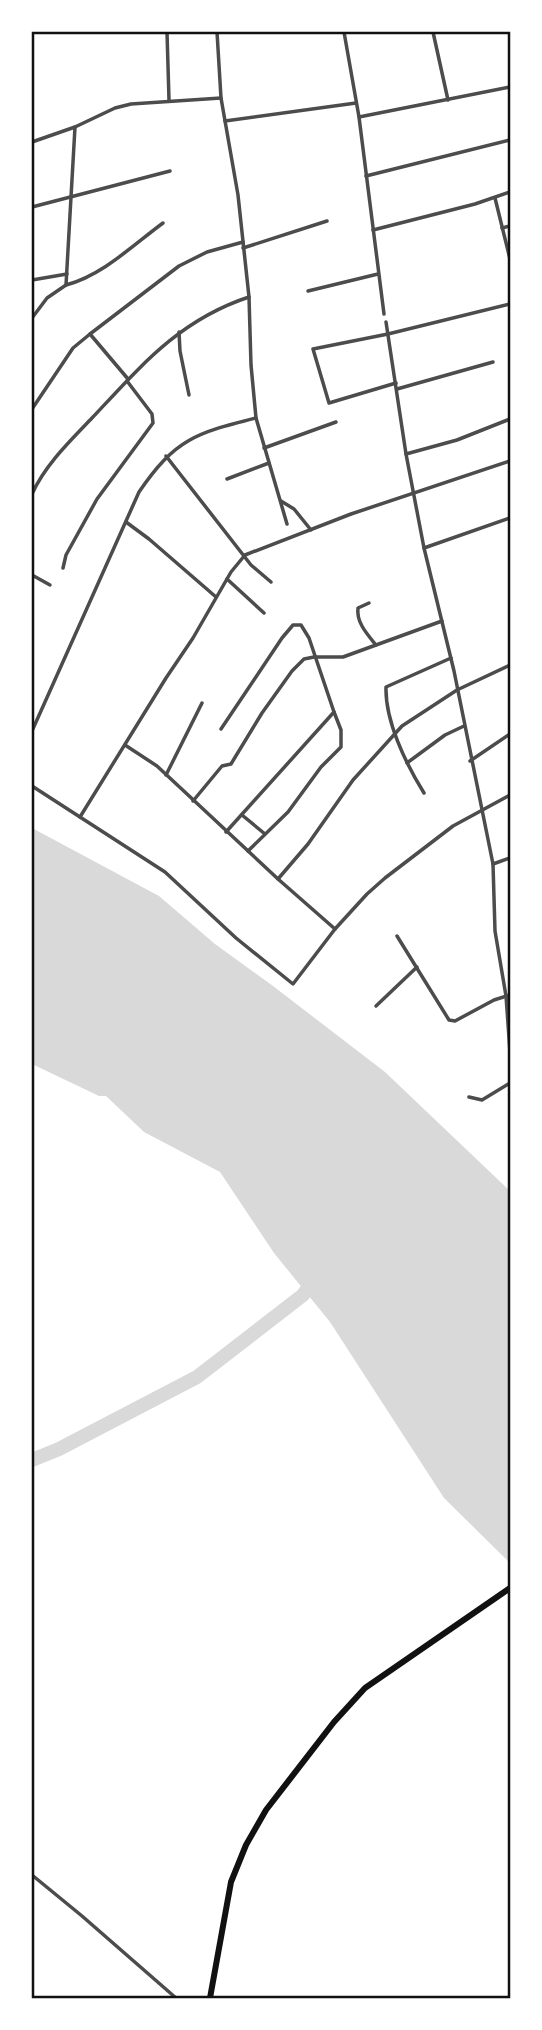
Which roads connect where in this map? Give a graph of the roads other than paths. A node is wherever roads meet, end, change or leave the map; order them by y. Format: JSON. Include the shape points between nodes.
{"nodes":[{"id":1,"x":167,"y":32,"type":"edge"},
{"id":2,"x":217,"y":32,"type":"edge"},
{"id":3,"x":345,"y":32,"type":"edge"},
{"id":4,"x":433,"y":32,"type":"edge"},
{"id":5,"x":510,"y":88,"type":"edge"},
{"id":6,"x":221,"y":99,"type":"junction"},
{"id":7,"x":169,"y":100,"type":"junction"},
{"id":8,"x":448,"y":100,"type":"junction"},
{"id":9,"x":356,"y":103,"type":"junction"},
{"id":10,"x":359,"y":117,"type":"junction"},
{"id":11,"x":225,"y":121,"type":"junction"},
{"id":12,"x":75,"y":128,"type":"junction"},
{"id":13,"x":510,"y":140,"type":"edge"},
{"id":14,"x":32,"y":142,"type":"edge"},
{"id":15,"x":170,"y":171,"type":"dead end"},
{"id":16,"x":366,"y":176,"type":"junction"},
{"id":17,"x":510,"y":192,"type":"edge"},
{"id":18,"x":70,"y":197,"type":"junction"},
{"id":19,"x":495,"y":198,"type":"junction"},
{"id":20,"x":32,"y":207,"type":"edge"},
{"id":21,"x":327,"y":221,"type":"dead end"},
{"id":22,"x":163,"y":223,"type":"dead end"},
{"id":23,"x":510,"y":226,"type":"edge"},
{"id":24,"x":502,"y":228,"type":"junction"},
{"id":25,"x":373,"y":230,"type":"junction"},
{"id":26,"x":243,"y":242,"type":"junction"},
{"id":27,"x":243,"y":248,"type":"junction"},
{"id":28,"x":510,"y":259,"type":"edge"},
{"id":29,"x":67,"y":274,"type":"junction"},
{"id":30,"x":378,"y":274,"type":"junction"},
{"id":31,"x":32,"y":280,"type":"edge"},
{"id":32,"x":66,"y":285,"type":"junction"},
{"id":33,"x":308,"y":291,"type":"dead end"},
{"id":34,"x":249,"y":297,"type":"junction"},
{"id":35,"x":510,"y":304,"type":"edge"},
{"id":36,"x":384,"y":314,"type":"dead end"},
{"id":37,"x":32,"y":318,"type":"edge"},
{"id":38,"x":386,"y":321,"type":"dead end"},
{"id":39,"x":179,"y":332,"type":"junction"},
{"id":40,"x":90,"y":334,"type":"junction"},
{"id":41,"x":388,"y":334,"type":"junction"},
{"id":42,"x":493,"y":362,"type":"dead end"},
{"id":43,"x":127,"y":380,"type":"junction"},
{"id":44,"x":396,"y":386,"type":"junction"},
{"id":45,"x":188,"y":395,"type":"dead end"},
{"id":46,"x":32,"y":409,"type":"edge"},
{"id":47,"x":257,"y":418,"type":"junction"},
{"id":48,"x":510,"y":419,"type":"edge"},
{"id":49,"x":335,"y":422,"type":"dead end"},
{"id":50,"x":264,"y":448,"type":"junction"},
{"id":51,"x":406,"y":454,"type":"junction"},
{"id":52,"x":166,"y":456,"type":"junction"},
{"id":53,"x":510,"y":461,"type":"edge"},
{"id":54,"x":269,"y":463,"type":"junction"},
{"id":55,"x":227,"y":479,"type":"dead end"},
{"id":56,"x":32,"y":494,"type":"edge"},
{"id":57,"x":414,"y":494,"type":"junction"},
{"id":58,"x":281,"y":501,"type":"junction"},
{"id":59,"x":510,"y":518,"type":"edge"},
{"id":60,"x":125,"y":522,"type":"junction"},
{"id":61,"x":311,"y":530,"type":"junction"},
{"id":62,"x":292,"y":537,"type":"junction"},
{"id":63,"x":424,"y":548,"type":"junction"},
{"id":64,"x":245,"y":555,"type":"junction"},
{"id":65,"x":63,"y":568,"type":"dead end"},
{"id":66,"x":32,"y":575,"type":"edge"},
{"id":67,"x":227,"y":579,"type":"junction"},
{"id":68,"x":271,"y":582,"type":"dead end"},
{"id":69,"x":50,"y":585,"type":"dead end"},
{"id":70,"x":216,"y":597,"type":"junction"},
{"id":71,"x":369,"y":603,"type":"dead end"},
{"id":72,"x":264,"y":613,"type":"dead end"},
{"id":73,"x":442,"y":621,"type":"junction"},
{"id":74,"x":376,"y":645,"type":"junction"},
{"id":75,"x":314,"y":657,"type":"junction"},
{"id":76,"x":451,"y":658,"type":"junction"},
{"id":77,"x":510,"y":665,"type":"edge"},
{"id":78,"x":457,"y":690,"type":"junction"},
{"id":79,"x":202,"y":704,"type":"dead end"},
{"id":80,"x":334,"y":712,"type":"junction"},
{"id":81,"x":464,"y":726,"type":"junction"},
{"id":82,"x":221,"y":729,"type":"dead end"},
{"id":83,"x":32,"y":731,"type":"edge"},
{"id":84,"x":396,"y":734,"type":"junction"},
{"id":85,"x":510,"y":734,"type":"edge"},
{"id":86,"x":125,"y":745,"type":"junction"},
{"id":87,"x":470,"y":761,"type":"junction"},
{"id":88,"x":407,"y":764,"type":"junction"},
{"id":89,"x":166,"y":775,"type":"junction"},
{"id":90,"x":32,"y":786,"type":"edge"},
{"id":91,"x":424,"y":793,"type":"dead end"},
{"id":92,"x":510,"y":795,"type":"edge"},
{"id":93,"x":193,"y":801,"type":"junction"},
{"id":94,"x":481,"y":810,"type":"junction"},
{"id":95,"x":241,"y":815,"type":"junction"},
{"id":96,"x":80,"y":817,"type":"junction"},
{"id":97,"x":226,"y":832,"type":"junction"},
{"id":98,"x":265,"y":834,"type":"junction"},
{"id":99,"x":248,"y":851,"type":"junction"},
{"id":100,"x":510,"y":858,"type":"edge"},
{"id":101,"x":493,"y":864,"type":"junction"},
{"id":102,"x":278,"y":880,"type":"junction"},
{"id":103,"x":335,"y":929,"type":"junction"},
{"id":104,"x":397,"y":936,"type":"dead end"},
{"id":105,"x":417,"y":967,"type":"junction"},
{"id":106,"x":508,"y":995,"type":"edge"},
{"id":107,"x":376,"y":1006,"type":"dead end"},
{"id":108,"x":510,"y":1033,"type":"edge"},
{"id":109,"x":510,"y":1052,"type":"edge"},
{"id":110,"x":510,"y":1083,"type":"edge"},
{"id":111,"x":469,"y":1097,"type":"dead end"},
{"id":112,"x":510,"y":1588,"type":"edge"},
{"id":113,"x":32,"y":1875,"type":"edge"},
{"id":114,"x":176,"y":1998,"type":"edge"},
{"id":115,"x":209,"y":1998,"type":"edge"}],
"edges":[{"from":1,"to":7,"type":"street"},
{"from":2,"to":6,"type":"street"},
{"from":3,"to":9,"type":"street"},
{"from":4,"to":8,"type":"street"},
{"from":5,"to":8,"type":"street"},
{"from":6,"to":7,"type":"street"},
{"from":6,"to":11,"type":"street"},
{"from":7,"to":12,"type":"street","via":[[115,108]]},
{"from":8,"to":10,"type":"street"},
{"from":9,"to":10,"type":"street"},
{"from":9,"to":11,"type":"street"},
{"from":10,"to":16,"type":"street"},
{"from":11,"to":26,"type":"street"},
{"from":12,"to":14,"type":"street"},
{"from":12,"to":18,"type":"street"},
{"from":13,"to":16,"type":"street"},
{"from":15,"to":18,"type":"street"},
{"from":16,"to":25,"type":"street"},
{"from":17,"to":19,"type":"street"},
{"from":18,"to":20,"type":"street"},
{"from":18,"to":29,"type":"street"},
{"from":19,"to":24,"type":"street"},
{"from":19,"to":25,"type":"street"},
{"from":21,"to":27,"type":"street"},
{"from":22,"to":32,"type":"street","via":[[99,271]]},
{"from":23,"to":24,"type":"street"},
{"from":24,"to":28,"type":"street"},
{"from":25,"to":30,"type":"street"},
{"from":26,"to":27,"type":"street"},
{"from":26,"to":40,"type":"street","via":[[179,266]]},
{"from":27,"to":34,"type":"street"},
{"from":29,"to":31,"type":"street"},
{"from":29,"to":32,"type":"street"},
{"from":30,"to":33,"type":"street"},
{"from":30,"to":36,"type":"street"},
{"from":32,"to":37,"type":"street","via":[[47,298]]},
{"from":34,"to":39,"type":"street","via":[[208,313]]},
{"from":34,"to":47,"type":"street"},
{"from":35,"to":41,"type":"street"},
{"from":38,"to":41,"type":"street"},
{"from":39,"to":43,"type":"street"},
{"from":39,"to":45,"type":"street"},
{"from":40,"to":43,"type":"street"},
{"from":40,"to":46,"type":"street","via":[[73,348]]},
{"from":41,"to":44,"type":"street"},
{"from":41,"to":44,"type":"street","via":[[317,346],[313,352],[329,403]]},
{"from":42,"to":44,"type":"street"},
{"from":43,"to":56,"type":"street","via":[[52,461]]},
{"from":43,"to":65,"type":"street","via":[[152,414],[153,423],[97,499]]},
{"from":44,"to":51,"type":"street"},
{"from":47,"to":50,"type":"street"},
{"from":47,"to":52,"type":"street","via":[[194,436]]},
{"from":48,"to":51,"type":"street"},
{"from":49,"to":50,"type":"street"},
{"from":50,"to":54,"type":"street"},
{"from":51,"to":57,"type":"street"},
{"from":52,"to":60,"type":"street","via":[[139,492]]},
{"from":52,"to":64,"type":"street"},
{"from":53,"to":57,"type":"street"},
{"from":54,"to":55,"type":"street"},
{"from":54,"to":58,"type":"street"},
{"from":57,"to":61,"type":"street"},
{"from":57,"to":63,"type":"street"},
{"from":58,"to":61,"type":"street"},
{"from":58,"to":62,"type":"street"},
{"from":59,"to":63,"type":"street"},
{"from":60,"to":70,"type":"street"},
{"from":60,"to":83,"type":"street"},
{"from":61,"to":62,"type":"street"},
{"from":62,"to":64,"type":"street"},
{"from":63,"to":73,"type":"street"},
{"from":64,"to":67,"type":"street"},
{"from":64,"to":68,"type":"street"},
{"from":66,"to":69,"type":"street"},
{"from":67,"to":70,"type":"street"},
{"from":67,"to":72,"type":"street"},
{"from":70,"to":86,"type":"street"},
{"from":71,"to":74,"type":"street","via":[[357,612],[363,630]]},
{"from":73,"to":74,"type":"street"},
{"from":73,"to":76,"type":"street"},
{"from":74,"to":75,"type":"street","via":[[342,657]]},
{"from":75,"to":80,"type":"street"},
{"from":75,"to":82,"type":"street","via":[[306,631],[293,625]]},
{"from":75,"to":93,"type":"street","via":[[304,659],[292,671],[231,764],[222,766]]},
{"from":76,"to":78,"type":"street"},
{"from":76,"to":84,"type":"street","via":[[387,685]]},
{"from":77,"to":78,"type":"street"},
{"from":78,"to":81,"type":"street"},
{"from":78,"to":84,"type":"street"},
{"from":79,"to":89,"type":"street"},
{"from":80,"to":95,"type":"street"},
{"from":80,"to":98,"type":"street","via":[[341,747]]},
{"from":81,"to":87,"type":"street"},
{"from":81,"to":88,"type":"street"},
{"from":84,"to":88,"type":"street"},
{"from":84,"to":102,"type":"street","via":[[353,780]]},
{"from":85,"to":87,"type":"street"},
{"from":86,"to":89,"type":"street"},
{"from":86,"to":96,"type":"street"},
{"from":87,"to":94,"type":"street"},
{"from":88,"to":91,"type":"street"},
{"from":89,"to":93,"type":"street"},
{"from":90,"to":96,"type":"street"},
{"from":92,"to":94,"type":"street"},
{"from":93,"to":97,"type":"street"},
{"from":94,"to":101,"type":"street"},
{"from":94,"to":103,"type":"street","via":[[385,878]]},
{"from":95,"to":97,"type":"street"},
{"from":95,"to":98,"type":"street"},
{"from":96,"to":103,"type":"street","via":[[165,873],[292,984]]},
{"from":97,"to":99,"type":"street"},
{"from":98,"to":99,"type":"street"},
{"from":99,"to":102,"type":"street"},
{"from":100,"to":101,"type":"street"},
{"from":101,"to":106,"type":"street","via":[[495,931]]},
{"from":102,"to":103,"type":"street"},
{"from":104,"to":105,"type":"street"},
{"from":105,"to":106,"type":"street","via":[[451,1021]]},
{"from":105,"to":107,"type":"street"},
{"from":106,"to":108,"type":"street"},
{"from":108,"to":109,"type":"street"},
{"from":110,"to":111,"type":"street","via":[[482,1100]]},
{"from":112,"to":115,"type":"main road","via":[[365,1688],[266,1810],[231,1882]]},
{"from":113,"to":114,"type":"street"}]}
